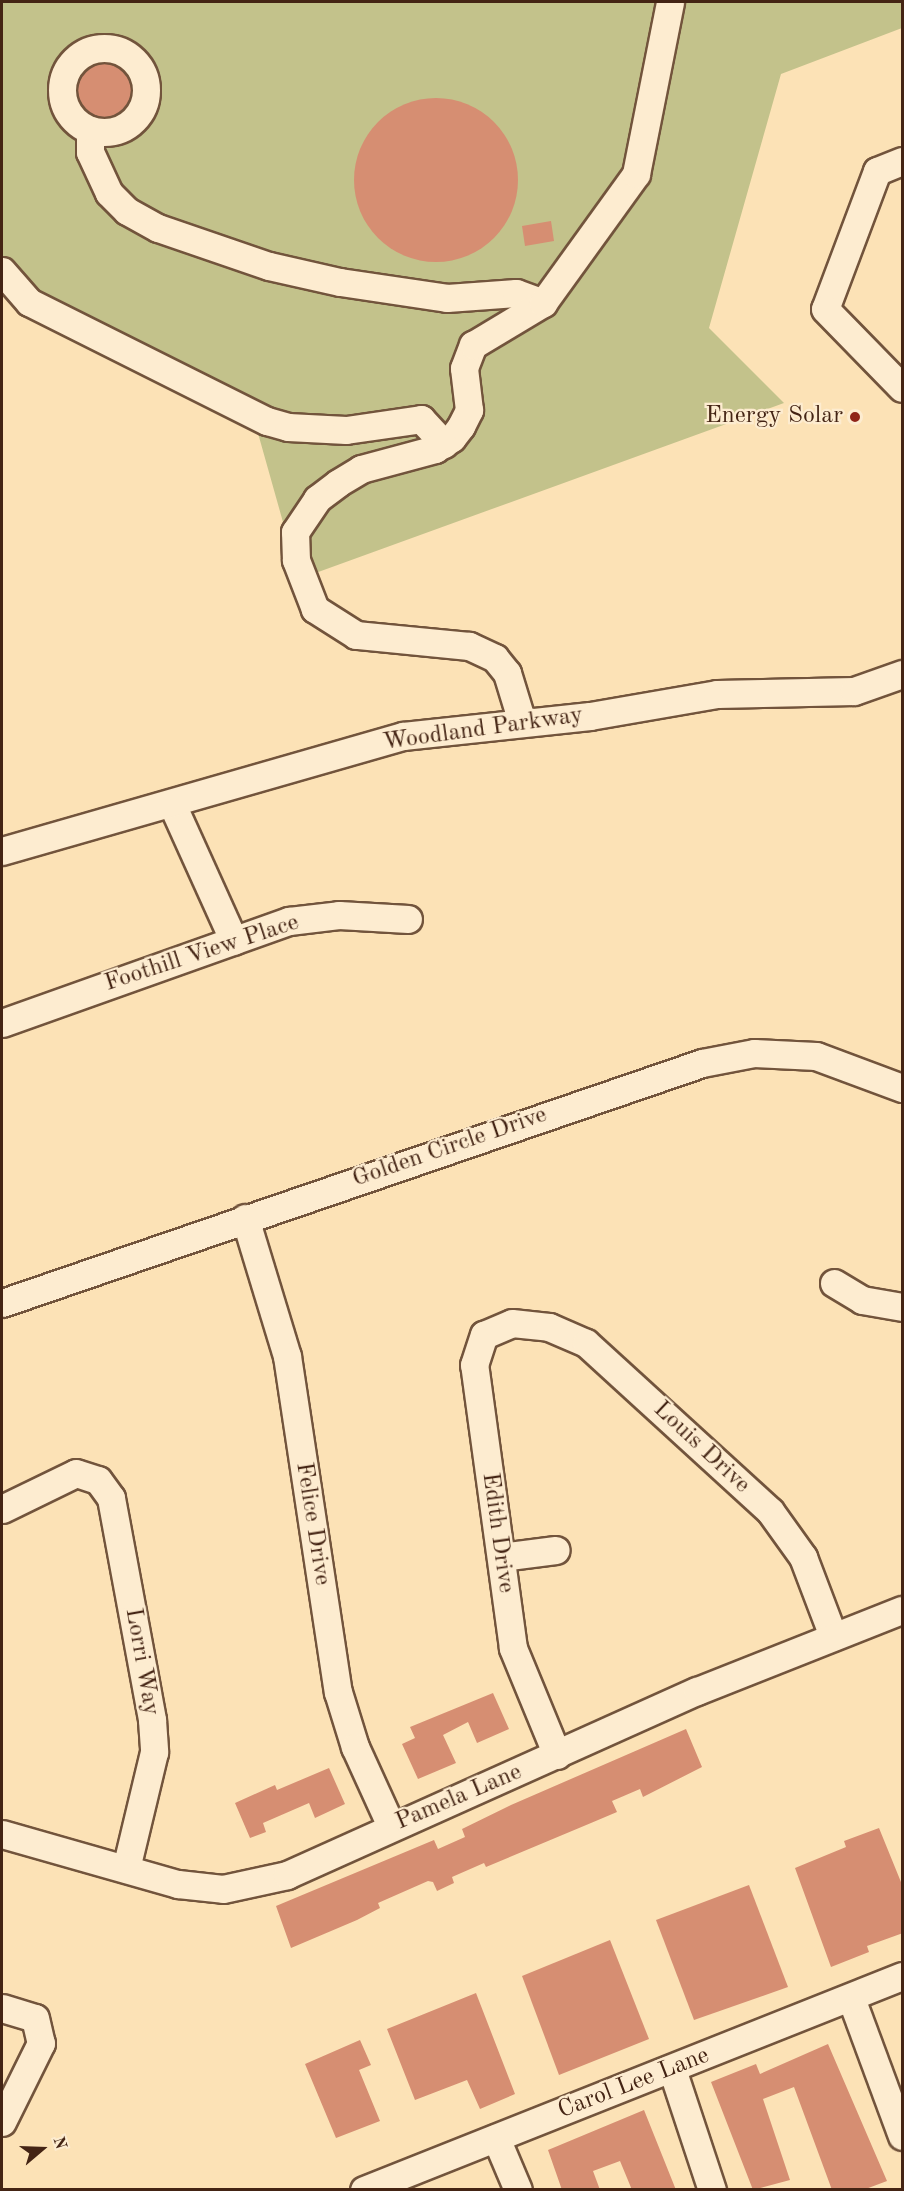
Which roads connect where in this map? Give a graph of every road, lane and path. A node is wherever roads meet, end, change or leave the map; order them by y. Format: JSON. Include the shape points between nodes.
{"nodes":[{"id":1,"x":669,"y":2,"type":"edge"},
{"id":2,"x":90,"y":130,"type":"dead end"},
{"id":3,"x":903,"y":160,"type":"edge"},
{"id":4,"x":2,"y":271,"type":"edge"},
{"id":5,"x":543,"y":303,"type":"junction"},
{"id":6,"x":903,"y":388,"type":"edge"},
{"id":7,"x":444,"y":444,"type":"junction"},
{"id":8,"x":903,"y":674,"type":"edge"},
{"id":9,"x":522,"y":722,"type":"junction"},
{"id":10,"x":172,"y":804,"type":"junction"},
{"id":11,"x":2,"y":851,"type":"edge"},
{"id":12,"x":408,"y":919,"type":"dead end"},
{"id":13,"x":234,"y":941,"type":"junction"},
{"id":14,"x":2,"y":1023,"type":"edge"},
{"id":15,"x":903,"y":1088,"type":"edge"},
{"id":16,"x":245,"y":1218,"type":"junction"},
{"id":17,"x":834,"y":1283,"type":"dead end"},
{"id":18,"x":2,"y":1303,"type":"edge"},
{"id":19,"x":903,"y":1307,"type":"edge"},
{"id":20,"x":512,"y":1323,"type":"joint"},
{"id":21,"x":2,"y":1509,"type":"edge"},
{"id":22,"x":556,"y":1550,"type":"dead end"},
{"id":23,"x":501,"y":1557,"type":"junction"},
{"id":24,"x":903,"y":1610,"type":"edge"},
{"id":25,"x":833,"y":1636,"type":"junction"},
{"id":26,"x":557,"y":1755,"type":"junction"},
{"id":27,"x":391,"y":1826,"type":"junction"},
{"id":28,"x":2,"y":1834,"type":"edge"},
{"id":29,"x":126,"y":1869,"type":"junction"},
{"id":30,"x":903,"y":1976,"type":"edge"},
{"id":31,"x":851,"y":1998,"type":"junction"},
{"id":32,"x":2,"y":2008,"type":"edge"},
{"id":33,"x":672,"y":2068,"type":"junction"},
{"id":34,"x":2,"y":2122,"type":"edge"},
{"id":35,"x":903,"y":2136,"type":"edge"},
{"id":36,"x":496,"y":2138,"type":"junction"},
{"id":37,"x":364,"y":2190,"type":"edge"},
{"id":38,"x":518,"y":2190,"type":"edge"},
{"id":39,"x":712,"y":2190,"type":"edge"}],
"edges":[{"from":1,"to":5,"type":"street","via":[[636,174]]},
{"from":2,"to":5,"type":"street","via":[[90,152],[109,193],[127,211],[167,231],[269,266],[392,292],[447,298],[516,294]]},
{"from":3,"to":6,"type":"street","via":[[878,171],[825,309]]},
{"from":4,"to":7,"type":"street","via":[[29,302],[267,421],[288,427],[346,430],[421,419]]},
{"from":5,"to":7,"type":"street","via":[[473,345],[464,368],[469,410],[457,432]]},
{"from":7,"to":9,"type":"street","via":[[361,469],[317,499],[295,532],[296,560],[305,592],[315,609],[356,635],[469,646],[495,658],[507,673]]},
{"from":8,"to":9,"type":"street","name":"Woodland Parkway","via":[[854,691],[717,694],[591,716]]},
{"from":9,"to":10,"type":"street","name":"Woodland Parkway","via":[[403,736]]},
{"from":10,"to":11,"type":"street","name":"Woodland Parkway"},
{"from":10,"to":13,"type":"street"},
{"from":12,"to":13,"type":"street","name":"Foothill View Place","via":[[339,915],[289,921]]},
{"from":13,"to":14,"type":"street","name":"Foothill View Place"},
{"from":15,"to":16,"type":"street","name":"Golden Circle Drive","via":[[816,1056],[754,1053],[713,1060]]},
{"from":16,"to":18,"type":"street","name":"Golden Circle Drive"},
{"from":16,"to":27,"type":"street","name":"Felice Drive","via":[[287,1356],[338,1692],[355,1747]]},
{"from":17,"to":19,"type":"street","via":[[862,1300]]},
{"from":20,"to":23,"type":"street","name":"Edith Drive","via":[[484,1335],[474,1365]]},
{"from":20,"to":25,"type":"street","name":"Louis Drive","via":[[549,1327],[586,1342],[770,1511],[803,1557]]},
{"from":21,"to":29,"type":"street","name":"Lorri Way","via":[[76,1473],[98,1480],[111,1498],[152,1720],[154,1752]]},
{"from":22,"to":23,"type":"street"},
{"from":23,"to":26,"type":"street","name":"Edith Drive","via":[[513,1648]]},
{"from":24,"to":25,"type":"street","name":"Pamela Lane"},
{"from":25,"to":26,"type":"street","name":"Pamela Lane","via":[[697,1691]]},
{"from":26,"to":27,"type":"street","name":"Pamela Lane"},
{"from":27,"to":29,"type":"street","name":"Pamela Lane","via":[[287,1875],[223,1889],[178,1884]]},
{"from":28,"to":29,"type":"street","name":"Pamela Lane"},
{"from":30,"to":31,"type":"street","name":"Carol Lee Lane"},
{"from":31,"to":33,"type":"street","name":"Carol Lee Lane"},
{"from":31,"to":35,"type":"street"},
{"from":32,"to":34,"type":"street","via":[[35,2018],[41,2043]]},
{"from":33,"to":36,"type":"street","name":"Carol Lee Lane"},
{"from":33,"to":39,"type":"street"},
{"from":36,"to":37,"type":"street","name":"Carol Lee Lane"},
{"from":36,"to":38,"type":"street"}]}
